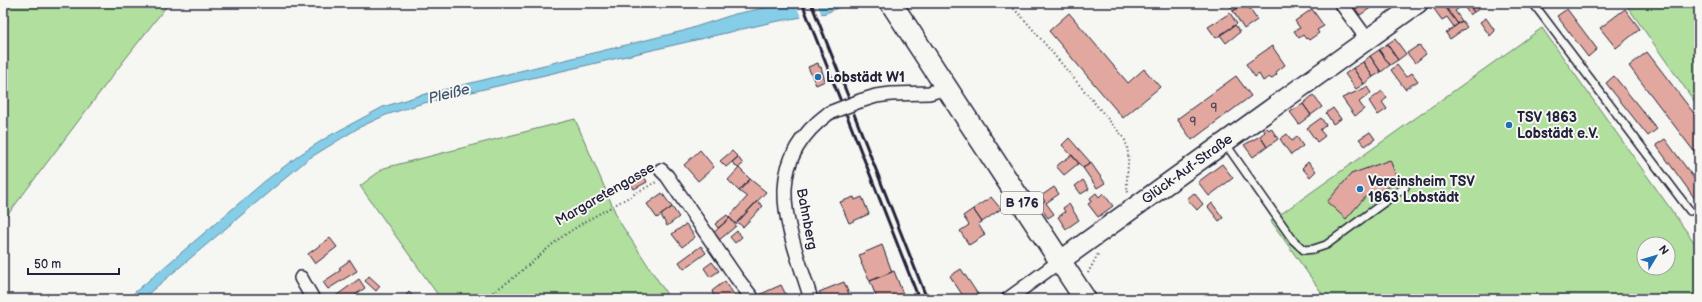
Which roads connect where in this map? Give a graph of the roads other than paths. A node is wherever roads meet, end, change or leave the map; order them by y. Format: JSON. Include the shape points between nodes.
{"nodes":[{"id":1,"x":891,"y":3,"type":"edge"},
{"id":2,"x":1341,"y":3,"type":"edge"},
{"id":3,"x":1418,"y":3,"type":"edge"},
{"id":4,"x":1533,"y":3,"type":"edge"},
{"id":5,"x":1367,"y":39,"type":"junction"},
{"id":6,"x":947,"y":88,"type":"junction"},
{"id":7,"x":1224,"y":142,"type":"junction"},
{"id":8,"x":664,"y":173,"type":"road end"},
{"id":9,"x":1405,"y":187,"type":"dead end"},
{"id":10,"x":1690,"y":211,"type":"dead end"},
{"id":11,"x":1060,"y":260,"type":"junction"},
{"id":12,"x":301,"y":278,"type":"dead end"},
{"id":13,"x":313,"y":299,"type":"edge"},
{"id":14,"x":753,"y":299,"type":"edge"},
{"id":15,"x":811,"y":299,"type":"edge"},
{"id":16,"x":1008,"y":299,"type":"edge"},
{"id":17,"x":1085,"y":299,"type":"edge"}],
"edges":[{"from":1,"to":6,"type":"main road","number":"B 176"},
{"from":2,"to":5,"type":"street"},
{"from":3,"to":5,"type":"main road","name":"Glück-Auf-Straße"},
{"from":4,"to":10,"type":"lane"},
{"from":5,"to":7,"type":"main road","name":"Glück-Auf-Straße"},
{"from":6,"to":11,"type":"main road","number":"B 176"},
{"from":6,"to":15,"type":"street","name":"Bahnberg","bridge":true,"via":[[929,93],[876,96],[860,101],[829,114],[814,124],[803,136],[786,170],[784,192],[796,252]]},
{"from":7,"to":9,"type":"lane","via":[[1293,240],[1304,250],[1326,245]]},
{"from":7,"to":11,"type":"main road","name":"Glück-Auf-Straße"},
{"from":8,"to":14,"type":"street","name":"Margaretengasse"},
{"from":11,"to":16,"type":"street","name":"Glück-Auf-Straße"},
{"from":11,"to":17,"type":"main road","number":"B 176"},
{"from":12,"to":13,"type":"street"}]}
